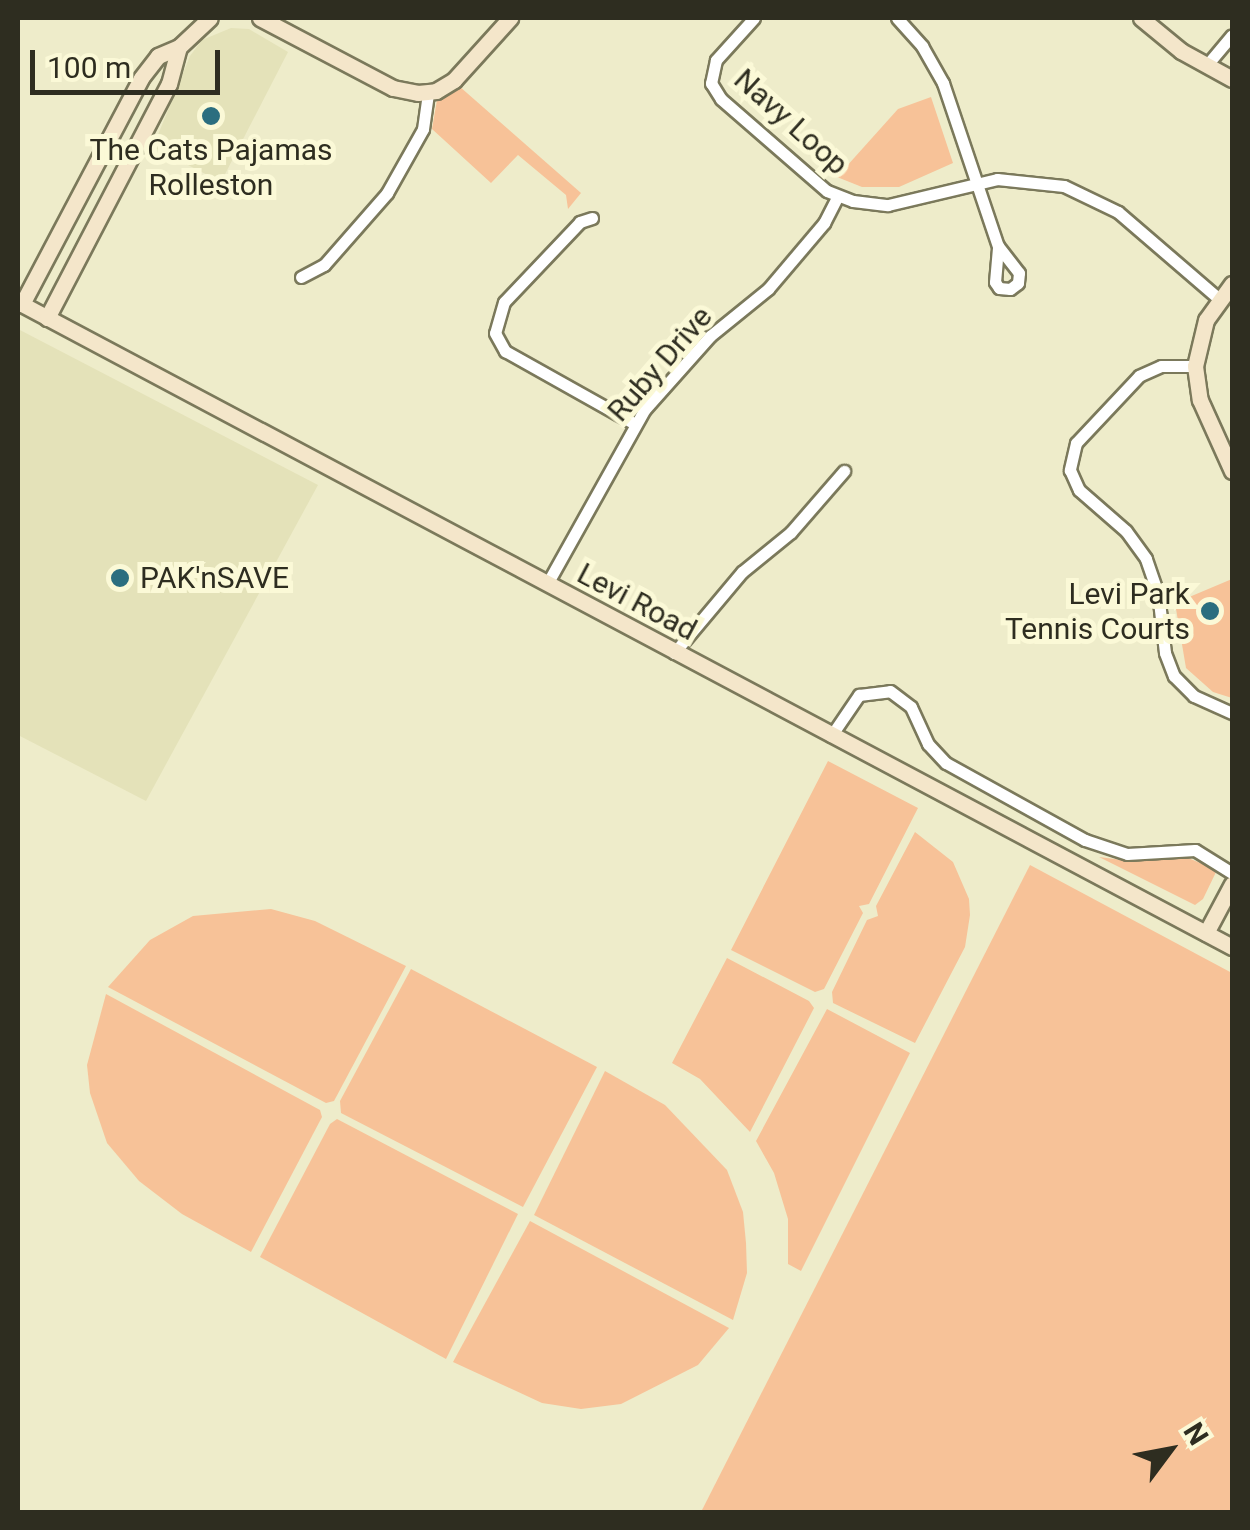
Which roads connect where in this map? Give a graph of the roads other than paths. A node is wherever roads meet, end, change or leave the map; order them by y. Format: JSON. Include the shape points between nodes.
{"nodes":[{"id":1,"x":210,"y":18,"type":"edge"},
{"id":2,"x":260,"y":18,"type":"edge"},
{"id":3,"x":510,"y":18,"type":"edge"},
{"id":4,"x":754,"y":18,"type":"edge"},
{"id":5,"x":897,"y":18,"type":"edge"},
{"id":6,"x":1141,"y":18,"type":"edge"},
{"id":7,"x":1232,"y":35,"type":"edge"},
{"id":8,"x":179,"y":47,"type":"junction"},
{"id":9,"x":1206,"y":66,"type":"junction"},
{"id":10,"x":1232,"y":78,"type":"edge"},
{"id":11,"x":428,"y":92,"type":"junction"},
{"id":12,"x":97,"y":163,"type":"junction"},
{"id":13,"x":120,"y":176,"type":"junction"},
{"id":14,"x":977,"y":182,"type":"junction"},
{"id":15,"x":837,"y":197,"type":"junction"},
{"id":16,"x":592,"y":218,"type":"dead end"},
{"id":17,"x":998,"y":246,"type":"dead end"},
{"id":18,"x":300,"y":277,"type":"dead end"},
{"id":19,"x":1232,"y":284,"type":"edge"},
{"id":20,"x":1219,"y":299,"type":"junction"},
{"id":21,"x":20,"y":303,"type":"edge"},
{"id":22,"x":47,"y":318,"type":"junction"},
{"id":23,"x":1195,"y":366,"type":"junction"},
{"id":24,"x":634,"y":424,"type":"junction"},
{"id":25,"x":1232,"y":470,"type":"edge"},
{"id":26,"x":844,"y":471,"type":"dead end"},
{"id":27,"x":547,"y":584,"type":"junction"},
{"id":28,"x":674,"y":653,"type":"junction"},
{"id":29,"x":1232,"y":713,"type":"edge"},
{"id":30,"x":831,"y":736,"type":"junction"},
{"id":31,"x":1232,"y":873,"type":"edge"},
{"id":32,"x":1232,"y":884,"type":"edge"},
{"id":33,"x":1206,"y":933,"type":"junction"},
{"id":34,"x":1232,"y":947,"type":"edge"}],
"edges":[{"from":1,"to":8,"type":"main road"},
{"from":2,"to":11,"type":"main road","via":[[393,88]]},
{"from":3,"to":11,"type":"main road","via":[[454,80]]},
{"from":4,"to":15,"type":"street","name":"Navy Loop","via":[[716,60],[710,83]]},
{"from":5,"to":14,"type":"street","via":[[943,83]]},
{"from":6,"to":9,"type":"main road"},
{"from":7,"to":9,"type":"street"},
{"from":8,"to":12,"type":"main road","via":[[150,65]]},
{"from":8,"to":13,"type":"main road","via":[[169,84]]},
{"from":9,"to":10,"type":"main road"},
{"from":11,"to":18,"type":"street","via":[[423,129],[387,192],[324,265]]},
{"from":12,"to":13,"type":"main road"},
{"from":12,"to":21,"type":"main road"},
{"from":13,"to":22,"type":"main road"},
{"from":14,"to":15,"type":"street","name":"Navy Loop","via":[[888,205]]},
{"from":14,"to":17,"type":"street"},
{"from":14,"to":20,"type":"street","name":"Navy Loop","via":[[1028,179],[1081,192],[1128,220]]},
{"from":15,"to":24,"type":"street","name":"Ruby Drive","via":[[824,223],[768,289],[710,336]]},
{"from":16,"to":24,"type":"street","via":[[580,222],[504,302],[495,333],[505,351]]},
{"from":19,"to":20,"type":"main road"},
{"from":20,"to":23,"type":"main road"},
{"from":21,"to":22,"type":"main road","name":"Levi Road"},
{"from":22,"to":27,"type":"main road","name":"Levi Road"},
{"from":23,"to":25,"type":"main road","via":[[1200,400]]},
{"from":23,"to":29,"type":"street","via":[[1161,366],[1139,376],[1076,443],[1070,470],[1080,490],[1146,558],[1174,676],[1194,696]]},
{"from":24,"to":27,"type":"street","name":"Ruby Drive"},
{"from":26,"to":28,"type":"street","via":[[791,532],[742,572]]},
{"from":27,"to":28,"type":"main road","name":"Levi Road"},
{"from":28,"to":30,"type":"main road","name":"Levi Road"},
{"from":30,"to":31,"type":"street","via":[[858,695],[890,692],[911,707],[928,744],[946,763],[1085,840],[1127,854],[1195,850]]},
{"from":30,"to":33,"type":"main road","name":"Levi Road"},
{"from":32,"to":33,"type":"main road"},
{"from":33,"to":34,"type":"main road","name":"Levi Road"}]}
